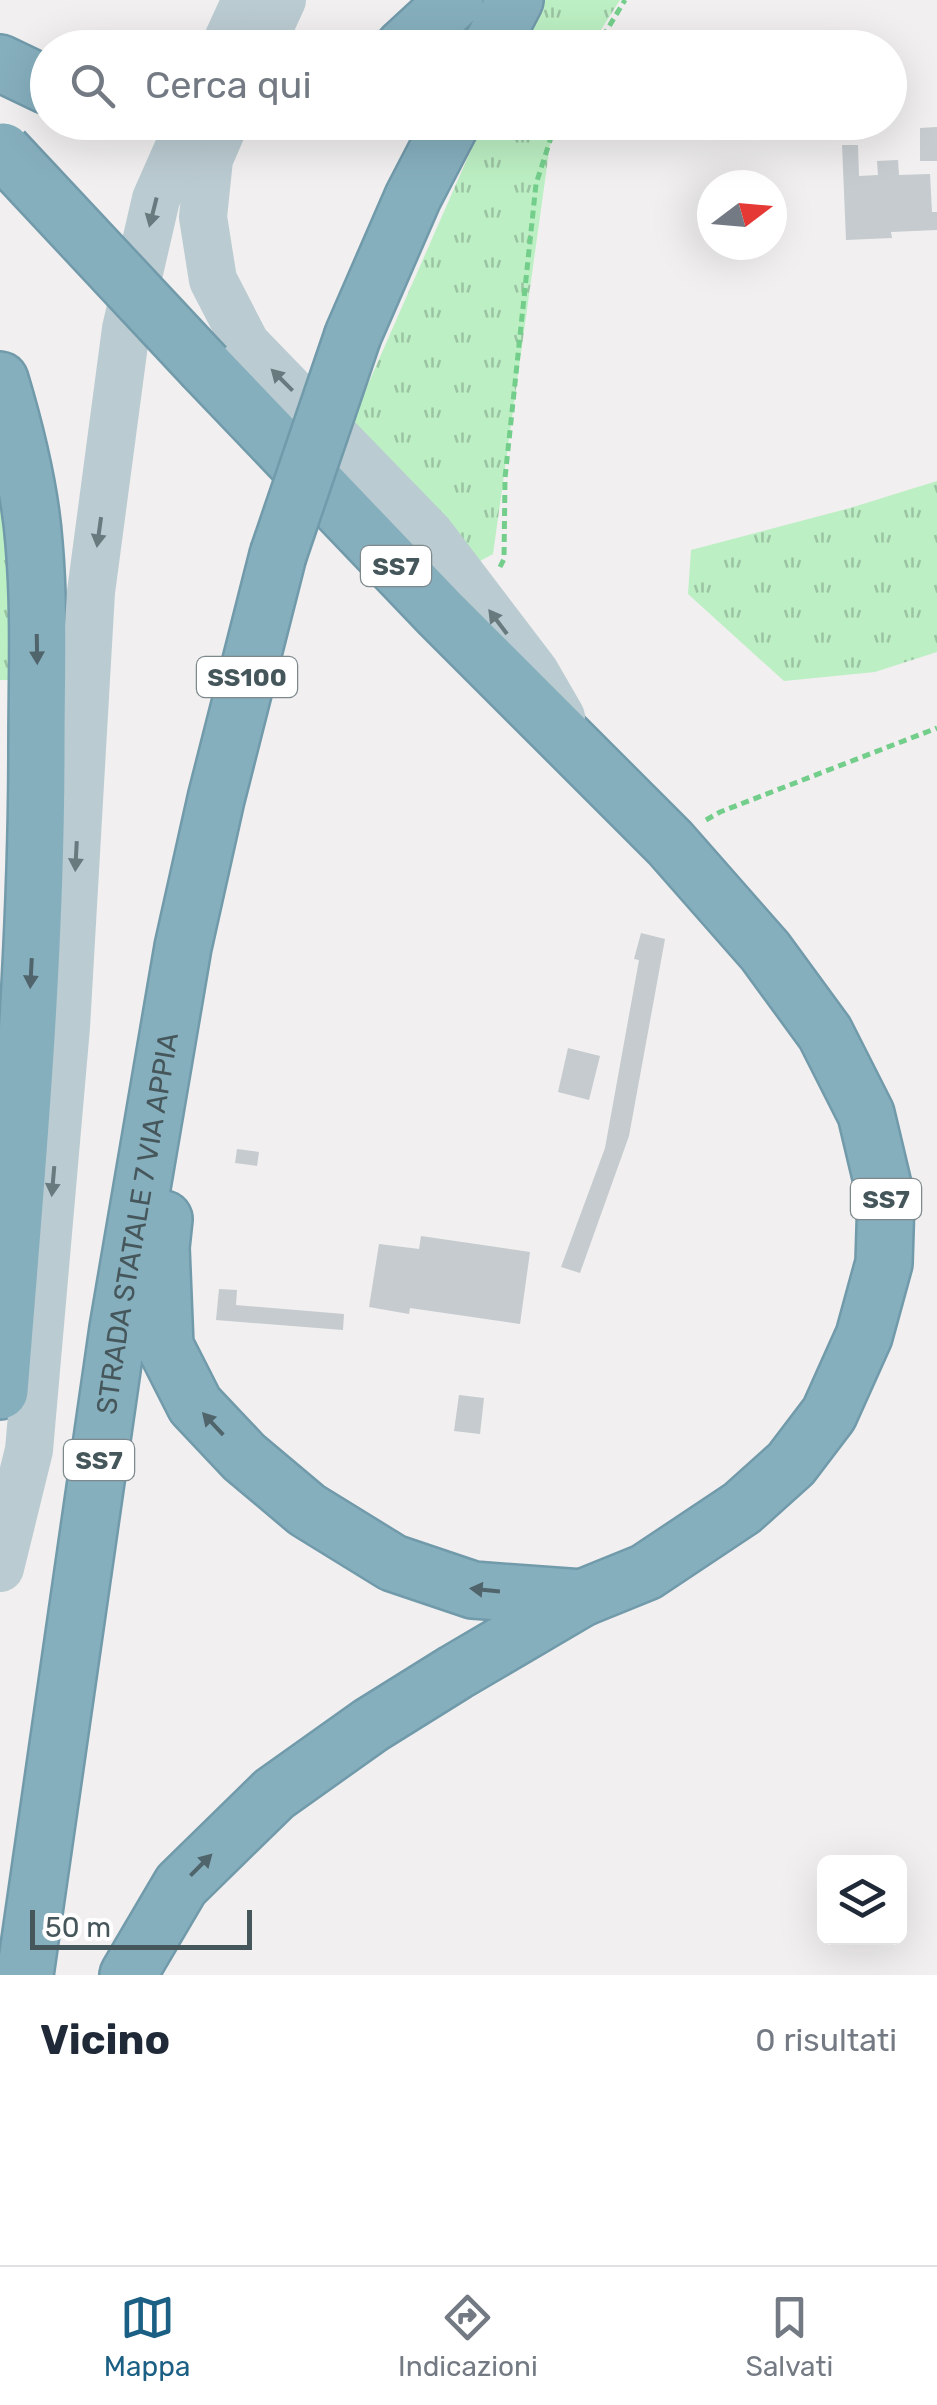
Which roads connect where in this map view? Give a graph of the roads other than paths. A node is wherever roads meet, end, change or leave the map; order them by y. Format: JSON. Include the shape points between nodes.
{"nodes":[{"id":1,"x":246,"y":0,"type":"edge"},
{"id":2,"x":282,"y":0,"type":"edge"},
{"id":3,"x":455,"y":0,"type":"edge"},
{"id":4,"x":514,"y":0,"type":"edge"},
{"id":5,"x":232,"y":30,"type":"edge"},
{"id":6,"x":268,"y":30,"type":"edge"},
{"id":7,"x":422,"y":30,"type":"edge"},
{"id":8,"x":499,"y":30,"type":"edge"},
{"id":9,"x":0,"y":63,"type":"edge"},
{"id":10,"x":30,"y":77,"type":"edge"},
{"id":11,"x":182,"y":140,"type":"edge"},
{"id":12,"x":217,"y":140,"type":"edge"},
{"id":13,"x":443,"y":140,"type":"edge"},
{"id":14,"x":2,"y":149,"type":"edge"},
{"id":15,"x":0,"y":380,"type":"edge"},
{"id":16,"x":588,"y":763,"type":"junction"},
{"id":17,"x":216,"y":799,"type":"junction"},
{"id":18,"x":183,"y":947,"type":"joint"},
{"id":19,"x":0,"y":1392,"type":"edge"},
{"id":20,"x":0,"y":1568,"type":"edge"},
{"id":21,"x":582,"y":1598,"type":"junction"},
{"id":22,"x":25,"y":1975,"type":"edge"},
{"id":23,"x":128,"y":1975,"type":"edge"}],
"edges":[{"from":1,"to":5,"type":"street"},
{"from":2,"to":6,"type":"street"},
{"from":3,"to":7,"type":"highway"},
{"from":4,"to":8,"type":"highway"},
{"from":9,"to":10,"type":"highway"},
{"from":11,"to":20,"type":"street","one_way":true,"via":[[156,198],[126,328],[91,592],[66,1027],[29,1450]]},
{"from":16,"to":12,"type":"street","one_way":true,"via":[[535,672],[430,534],[246,344],[214,280],[203,217],[208,159]]},
{"from":13,"to":17,"type":"highway","number":"SS100","bridge":true,"via":[[353,335],[278,555]]},
{"from":14,"to":16,"type":"highway","number":"SS7","bridge":true},
{"from":15,"to":19,"type":"highway","one_way":true,"via":[[17,435],[34,542],[37,667],[28,1023]]},
{"from":16,"to":21,"type":"highway","number":"SS7","via":[[670,843],[765,952],[834,1050],[866,1114],[886,1198],[884,1262],[864,1336],[829,1414],[791,1464],[742,1508],[646,1572]]},
{"from":17,"to":18,"type":"highway","number":"SS100"},
{"from":21,"to":17,"type":"highway","number":"SS7","one_way":true,"via":[[472,1590],[393,1563],[307,1510],[244,1457],[195,1405],[164,1346],[161,1247]]},
{"from":18,"to":22,"type":"highway","name":"STRADA STATALE 7 VIA APPIA","number":"SS7","via":[[118,1328]]},
{"from":23,"to":21,"type":"highway","number":"SS7","one_way":true,"via":[[182,1885],[274,1794],[371,1726]]}]}
